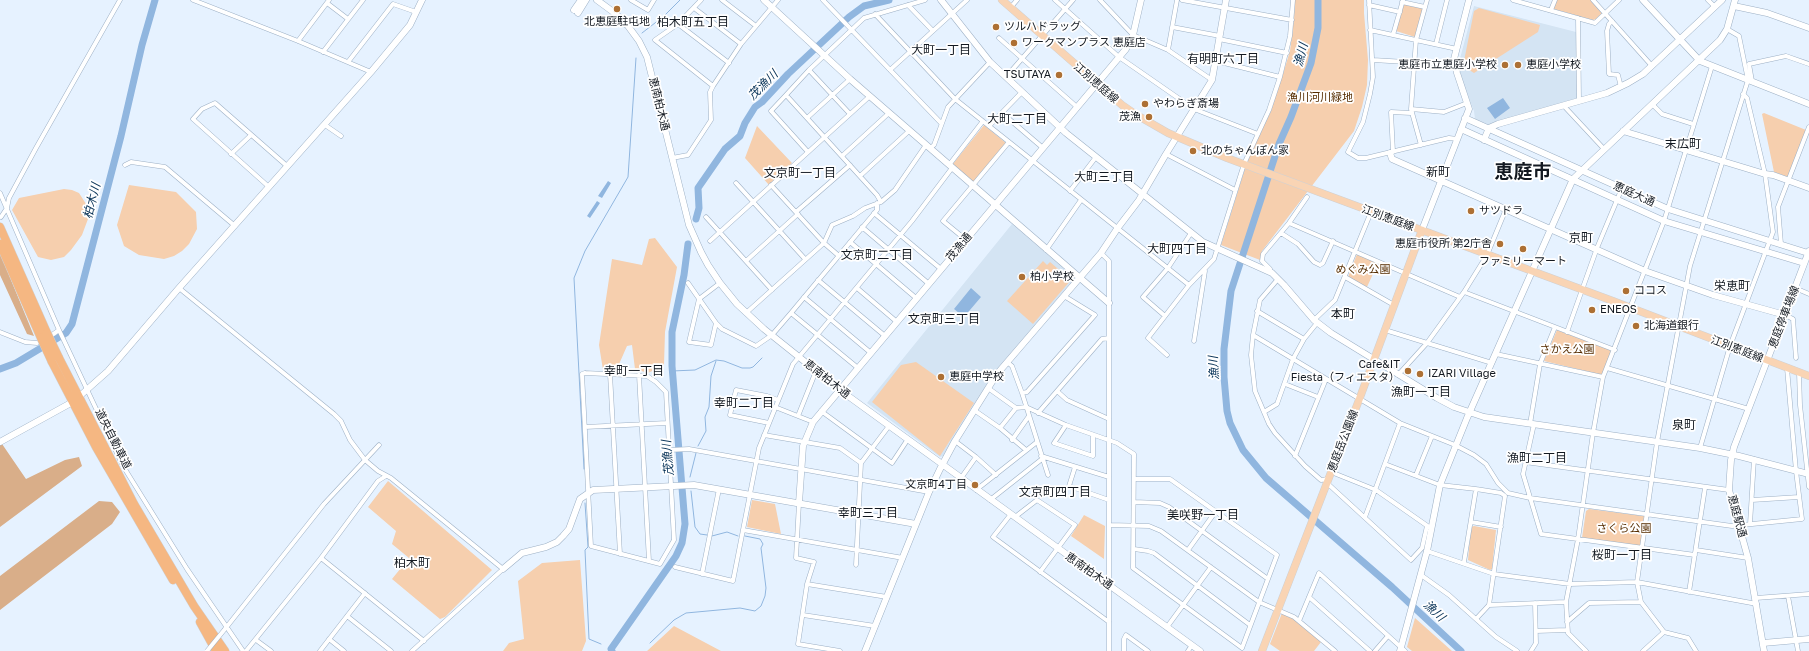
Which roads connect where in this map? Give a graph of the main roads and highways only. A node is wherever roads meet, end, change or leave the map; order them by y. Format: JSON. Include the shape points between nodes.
{"nodes":[{"id":1,"x":1002,"y":0,"type":"edge"},
{"id":2,"x":0,"y":227,"type":"edge"},
{"id":3,"x":1422,"y":230,"type":"junction"},
{"id":4,"x":0,"y":244,"type":"edge"},
{"id":5,"x":44,"y":337,"type":"junction"},
{"id":6,"x":56,"y":360,"type":"junction"},
{"id":7,"x":1809,"y":376,"type":"edge"},
{"id":8,"x":216,"y":651,"type":"edge"},
{"id":9,"x":225,"y":651,"type":"edge"},
{"id":10,"x":1262,"y":651,"type":"edge"}],
"edges":[{"from":1,"to":3,"type":"main road","name":"江別恵庭線","via":[[1096,84],[1135,114],[1177,136],[1248,165]]},
{"from":2,"to":5,"type":"highway","name":"道央自動車道"},
{"from":3,"to":7,"type":"main road","name":"江別恵庭線"},
{"from":3,"to":10,"type":"main road","name":"恵庭岳公園線"},
{"from":4,"to":5,"type":"highway","name":"道央自動車道"},
{"from":5,"to":6,"type":"highway","name":"道央自動車道","bridge":true},
{"from":6,"to":8,"type":"highway","name":"道央自動車道","via":[[96,447]]},
{"from":6,"to":9,"type":"highway","name":"道央自動車道","via":[[134,504],[194,606]]}]}
